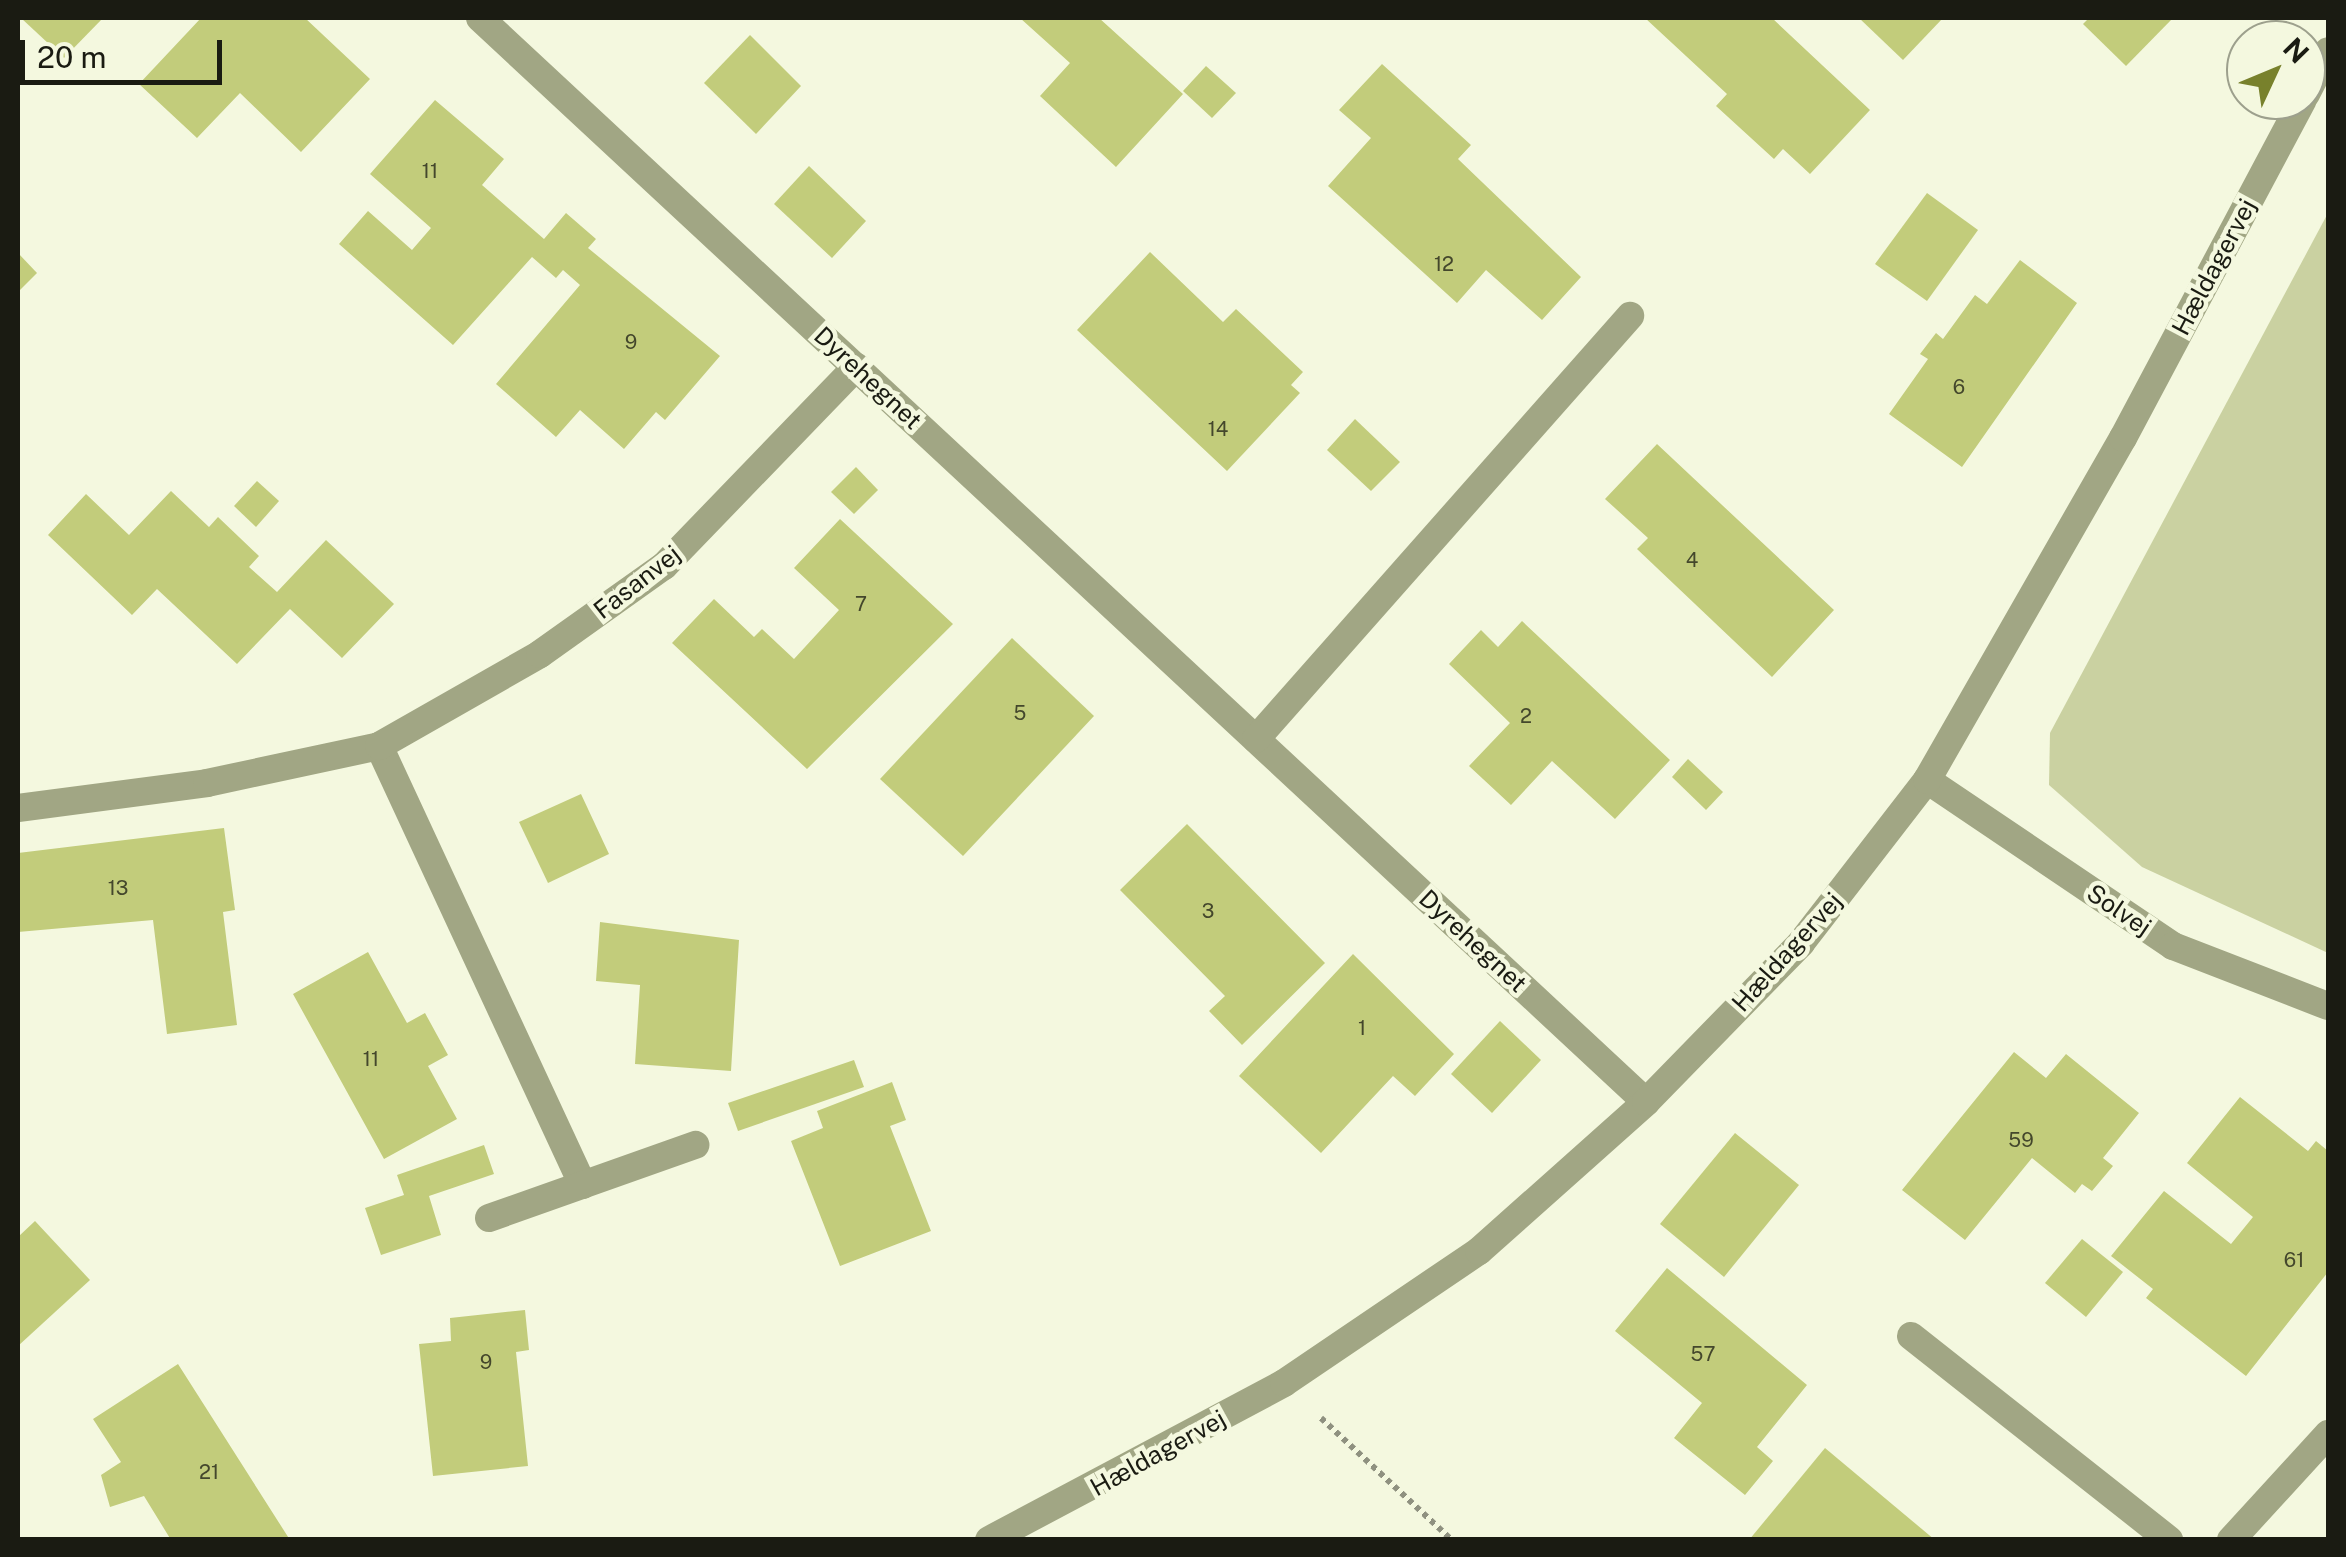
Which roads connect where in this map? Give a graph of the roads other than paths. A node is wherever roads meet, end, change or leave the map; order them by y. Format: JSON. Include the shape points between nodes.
{"nodes":[{"id":1,"x":480,"y":18,"type":"edge"},
{"id":2,"x":2292,"y":120,"type":"edge"},
{"id":3,"x":1630,"y":316,"type":"dead end"},
{"id":4,"x":856,"y":367,"type":"junction"},
{"id":5,"x":1256,"y":739,"type":"junction"},
{"id":6,"x":378,"y":746,"type":"junction"},
{"id":7,"x":1927,"y":780,"type":"junction"},
{"id":8,"x":18,"y":808,"type":"edge"},
{"id":9,"x":2328,"y":1006,"type":"edge"},
{"id":10,"x":1646,"y":1102,"type":"junction"},
{"id":11,"x":695,"y":1145,"type":"dead end"},
{"id":12,"x":583,"y":1185,"type":"junction"},
{"id":13,"x":488,"y":1218,"type":"dead end"},
{"id":14,"x":1911,"y":1336,"type":"dead end"},
{"id":15,"x":2328,"y":1434,"type":"edge"},
{"id":16,"x":990,"y":1540,"type":"edge"},
{"id":17,"x":2168,"y":1540,"type":"edge"},
{"id":18,"x":2231,"y":1540,"type":"edge"}],
"edges":[{"from":1,"to":4,"type":"street","name":"Dyrehegnet"},
{"from":2,"to":7,"type":"street","name":"Hældagervej","via":[[2123,438]]},
{"from":3,"to":5,"type":"street"},
{"from":4,"to":5,"type":"street","name":"Dyrehegnet"},
{"from":4,"to":6,"type":"street","name":"Fasanvej","via":[[664,566],[540,654]]},
{"from":5,"to":10,"type":"street","name":"Dyrehegnet"},
{"from":6,"to":8,"type":"street","name":"Fasanvej","via":[[208,783]]},
{"from":6,"to":12,"type":"street"},
{"from":7,"to":9,"type":"street","name":"Solvej","via":[[2172,946]]},
{"from":7,"to":10,"type":"street","name":"Hældagervej","via":[[1801,943]]},
{"from":10,"to":16,"type":"street","name":"Hældagervej","via":[[1479,1252],[1284,1383]]},
{"from":11,"to":12,"type":"street"},
{"from":12,"to":13,"type":"street"},
{"from":14,"to":17,"type":"street"},
{"from":15,"to":18,"type":"street"}]}
